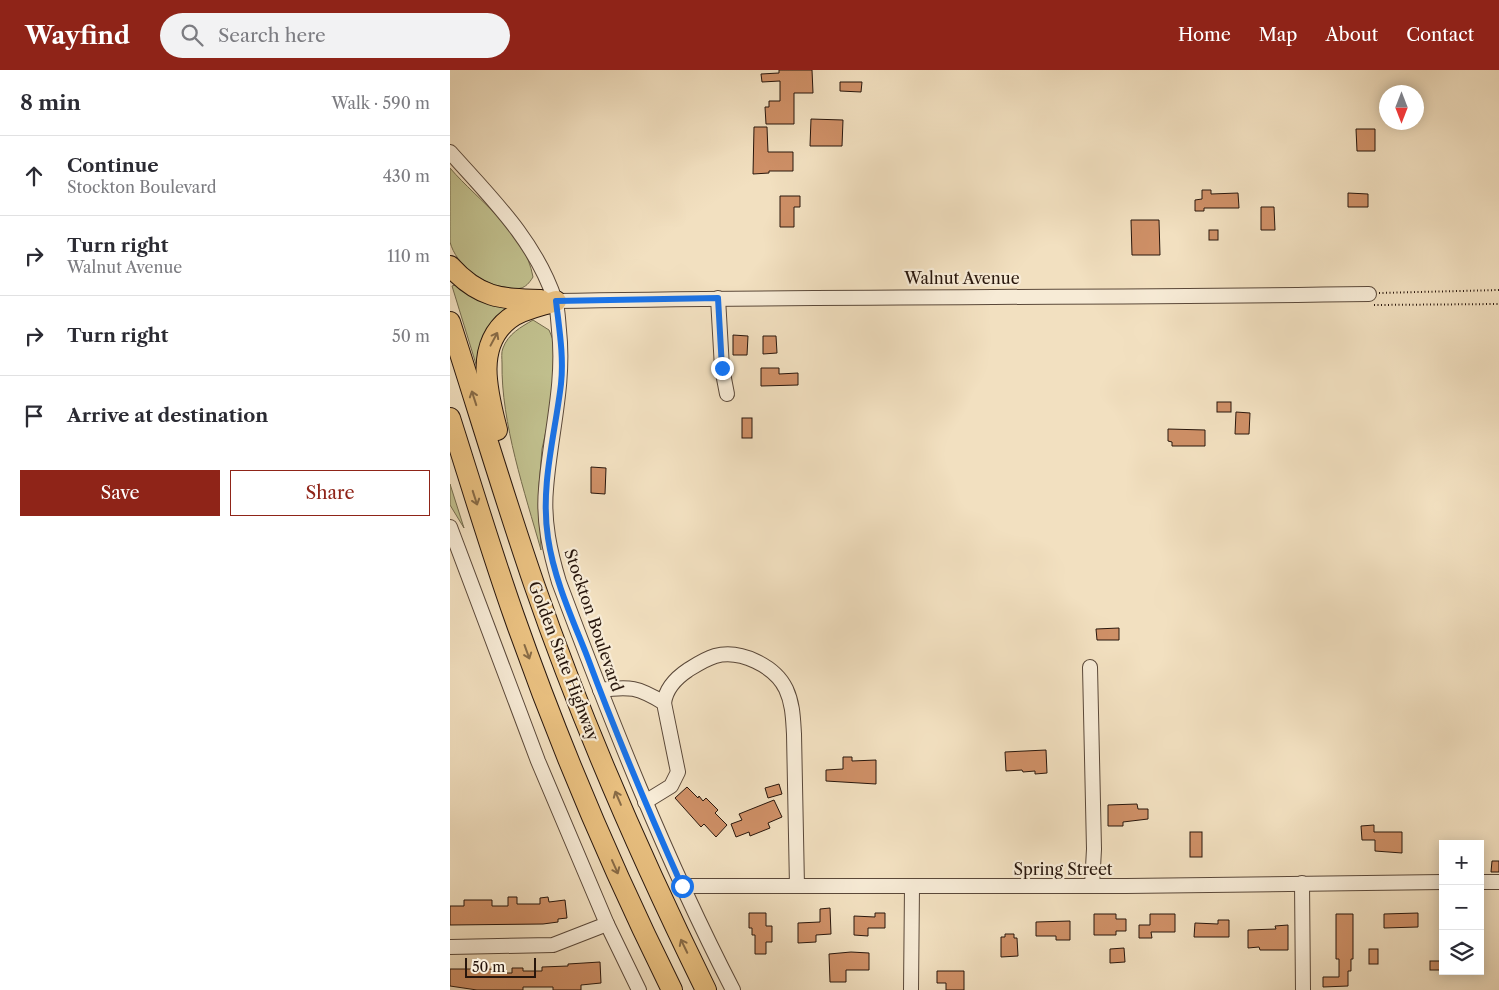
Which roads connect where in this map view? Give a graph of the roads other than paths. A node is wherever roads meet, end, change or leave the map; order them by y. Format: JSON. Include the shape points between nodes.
{"nodes":[{"id":1,"x":450,"y":152,"type":"edge"},
{"id":2,"x":450,"y":266,"type":"edge"},
{"id":3,"x":718,"y":298,"type":"junction"},
{"id":4,"x":1371,"y":299,"type":"road end"},
{"id":5,"x":556,"y":301,"type":"junction"},
{"id":6,"x":450,"y":322,"type":"edge"},
{"id":7,"x":727,"y":394,"type":"dead end"},
{"id":8,"x":450,"y":418,"type":"edge"},
{"id":9,"x":450,"y":431,"type":"edge"},
{"id":10,"x":468,"y":475,"type":"junction"},
{"id":11,"x":450,"y":527,"type":"edge"},
{"id":12,"x":525,"y":556,"type":"junction"},
{"id":13,"x":1090,"y":667,"type":"dead end"},
{"id":14,"x":600,"y":690,"type":"junction"},
{"id":15,"x":664,"y":703,"type":"junction"},
{"id":16,"x":645,"y":802,"type":"junction"},
{"id":17,"x":1439,"y":882,"type":"edge"},
{"id":18,"x":1484,"y":882,"type":"edge"},
{"id":19,"x":1499,"y":882,"type":"edge"},
{"id":20,"x":1302,"y":883,"type":"junction"},
{"id":21,"x":682,"y":886,"type":"junction"},
{"id":22,"x":797,"y":886,"type":"junction"},
{"id":23,"x":1092,"y":886,"type":"junction"},
{"id":24,"x":912,"y":887,"type":"junction"},
{"id":25,"x":607,"y":924,"type":"junction"},
{"id":26,"x":450,"y":947,"type":"edge"},
{"id":27,"x":639,"y":990,"type":"edge"},
{"id":28,"x":672,"y":990,"type":"edge"},
{"id":29,"x":706,"y":990,"type":"edge"},
{"id":30,"x":732,"y":990,"type":"edge"},
{"id":31,"x":911,"y":990,"type":"edge"},
{"id":32,"x":1303,"y":990,"type":"edge"}],
"edges":[{"from":1,"to":5,"type":"street","name":"Stockton Boulevard","via":[[530,245]]},
{"from":2,"to":5,"type":"highway","via":[[477,290],[493,297]]},
{"from":3,"to":4,"type":"street","name":"Walnut Avenue"},
{"from":3,"to":5,"type":"street","name":"Walnut Avenue"},
{"from":3,"to":7,"type":"street","via":[[722,368]]},
{"from":12,"to":5,"type":"highway","one_way":true,"via":[[491,407],[487,352],[495,334],[509,319]]},
{"from":5,"to":14,"type":"street","name":"Stockton Boulevard","via":[[562,364],[546,491],[548,537],[559,582]]},
{"from":12,"to":6,"type":"highway","name":"Golden State Highway","one_way":true},
{"from":8,"to":10,"type":"highway","name":"Golden State Highway"},
{"from":9,"to":10,"type":"highway"},
{"from":10,"to":28,"type":"highway","name":"Golden State Highway","one_way":true,"via":[[535,675],[614,866]]},
{"from":11,"to":25,"type":"street","via":[[538,761]]},
{"from":29,"to":12,"type":"highway","name":"Golden State Highway","one_way":true,"via":[[643,858],[605,767]]},
{"from":13,"to":23,"type":"street"},
{"from":14,"to":15,"type":"street","via":[[620,687],[642,690]]},
{"from":14,"to":16,"type":"street","name":"Stockton Boulevard"},
{"from":15,"to":16,"type":"street","via":[[678,772],[671,786]]},
{"from":15,"to":22,"type":"street","via":[[676,678],[716,656],[738,655],[759,663],[785,688],[793,709]]},
{"from":16,"to":21,"type":"street","name":"Stockton Boulevard"},
{"from":17,"to":20,"type":"street","name":"Spring Street"},
{"from":18,"to":19,"type":"street"},
{"from":20,"to":23,"type":"street","name":"Spring Street"},
{"from":20,"to":32,"type":"street"},
{"from":21,"to":22,"type":"street","name":"Spring Street"},
{"from":21,"to":30,"type":"street","name":"Stockton Boulevard"},
{"from":22,"to":24,"type":"street","name":"Spring Street"},
{"from":23,"to":24,"type":"street","name":"Spring Street"},
{"from":24,"to":31,"type":"street"},
{"from":25,"to":26,"type":"street","via":[[553,945]]},
{"from":25,"to":27,"type":"street"}]}
